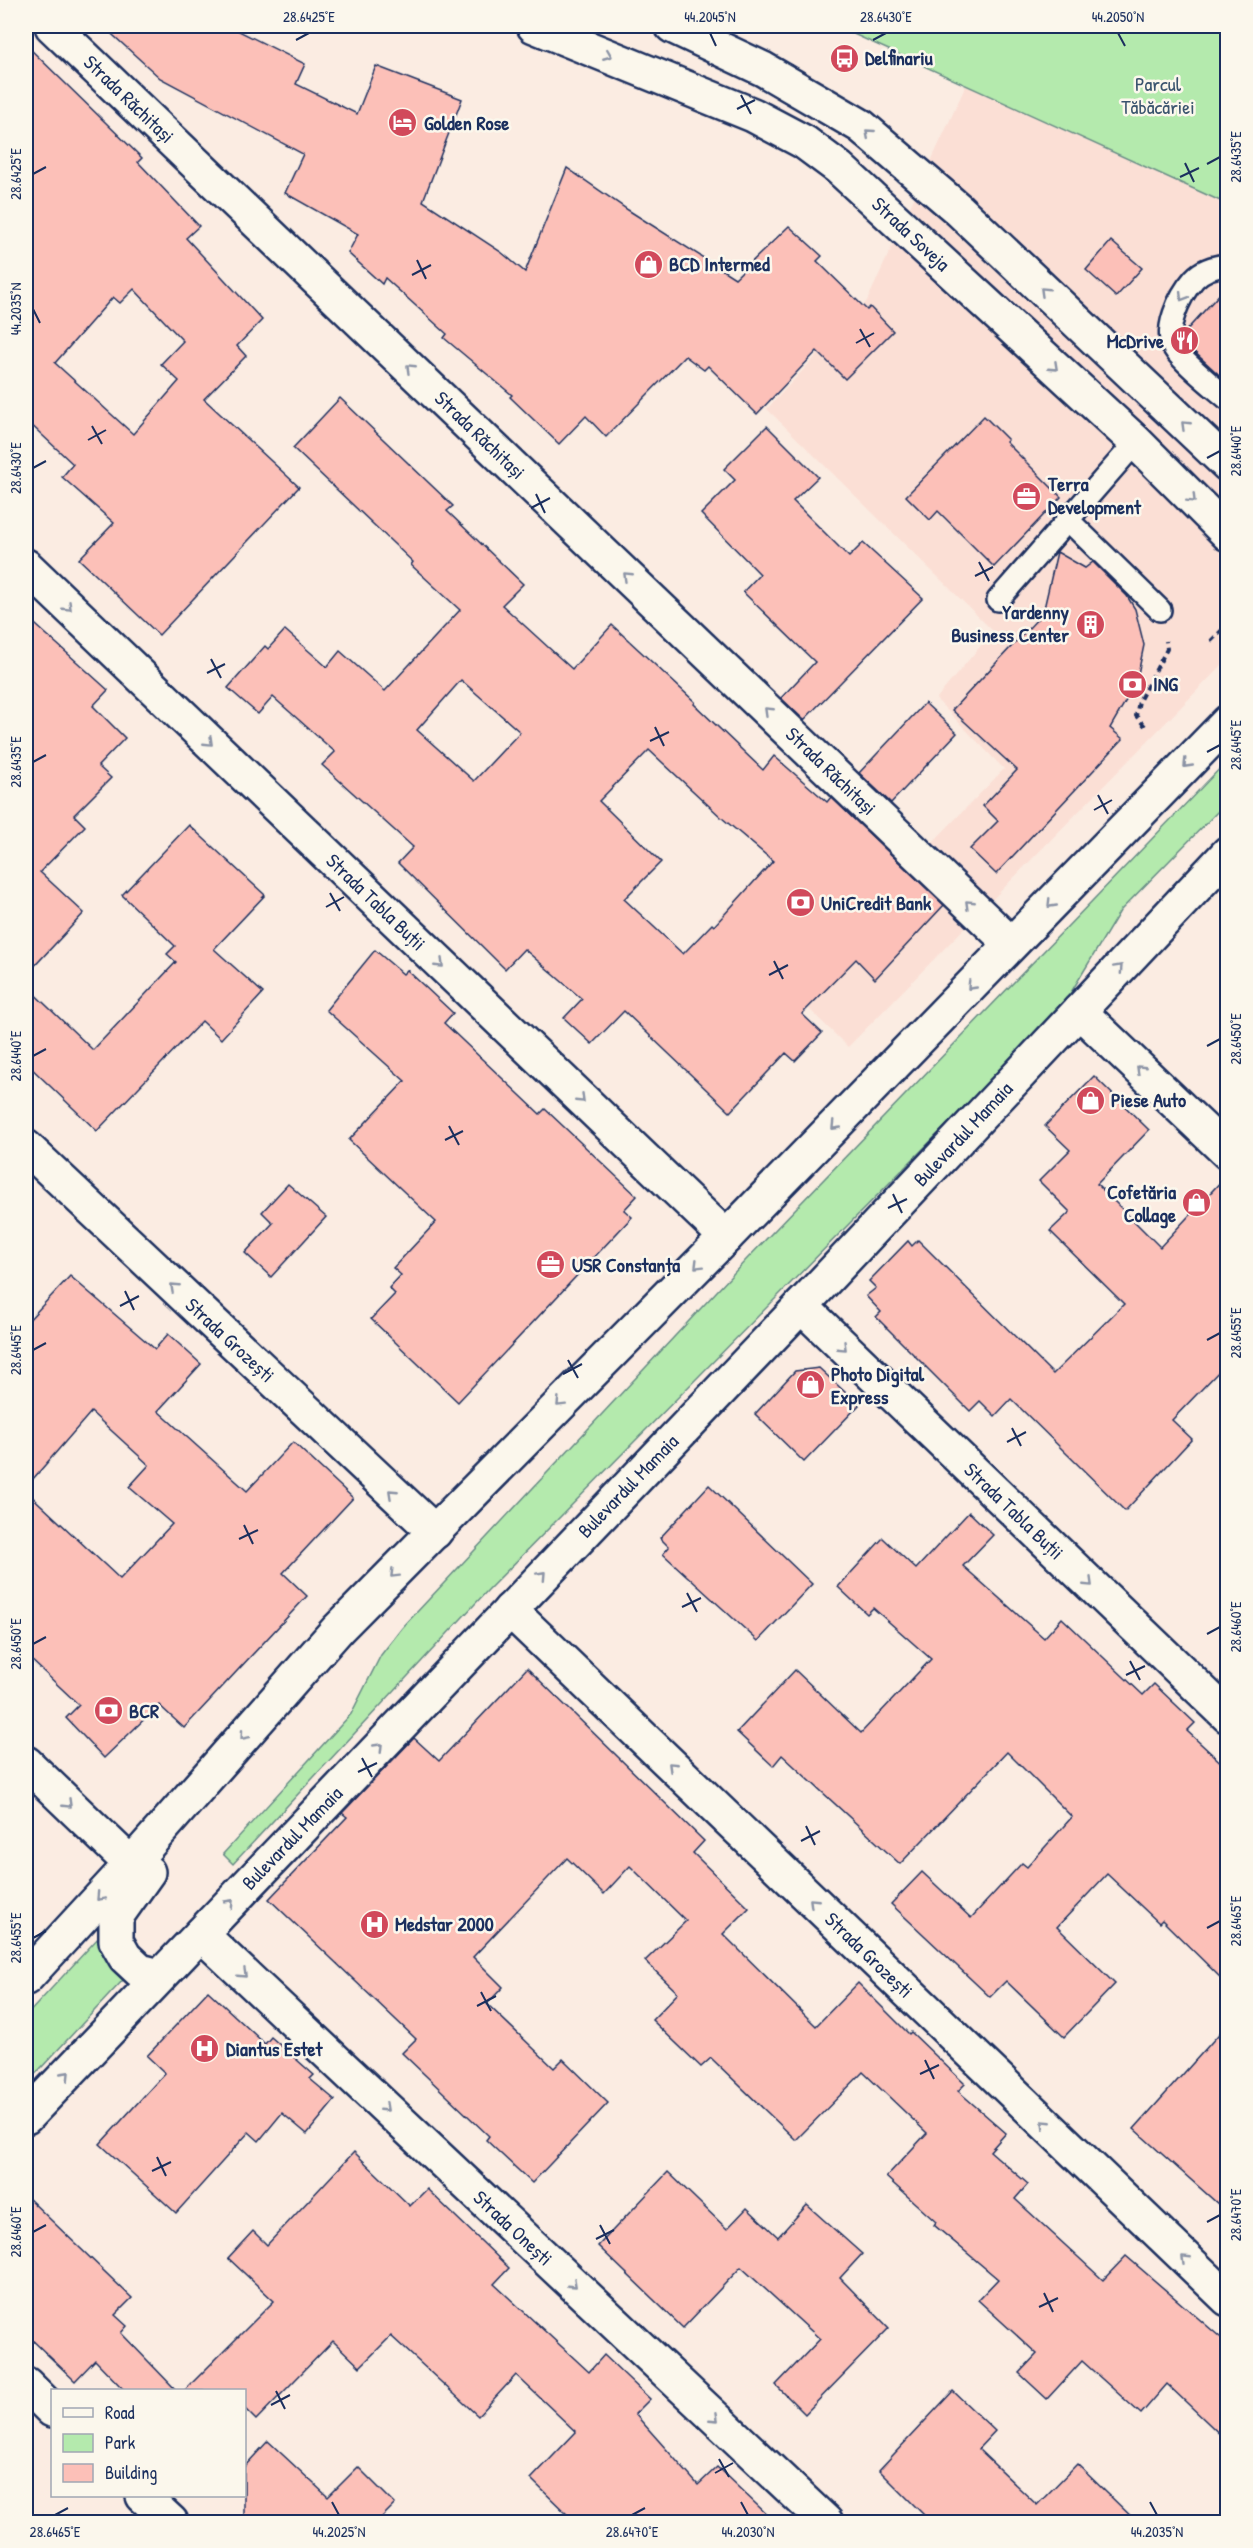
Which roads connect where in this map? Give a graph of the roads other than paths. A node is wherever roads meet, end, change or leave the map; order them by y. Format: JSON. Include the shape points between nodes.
{"nodes":[{"id":1,"x":52,"y":26,"type":"edge"},
{"id":2,"x":534,"y":26,"type":"edge"},
{"id":3,"x":672,"y":26,"type":"edge"},
{"id":4,"x":1227,"y":265,"type":"edge"},
{"id":5,"x":1227,"y":399,"type":"edge"},
{"id":6,"x":1136,"y":442,"type":"junction"},
{"id":7,"x":1227,"y":465,"type":"edge"},
{"id":8,"x":1068,"y":520,"type":"junction"},
{"id":9,"x":1227,"y":534,"type":"edge"},
{"id":10,"x":26,"y":566,"type":"edge"},
{"id":11,"x":998,"y":600,"type":"dead end"},
{"id":12,"x":1160,"y":610,"type":"road end"},
{"id":13,"x":1227,"y":722,"type":"edge"},
{"id":14,"x":1227,"y":853,"type":"edge"},
{"id":15,"x":1011,"y":944,"type":"junction"},
{"id":16,"x":1079,"y":1011,"type":"junction"},
{"id":17,"x":26,"y":1147,"type":"edge"},
{"id":18,"x":1227,"y":1153,"type":"edge"},
{"id":19,"x":726,"y":1237,"type":"junction"},
{"id":20,"x":801,"y":1306,"type":"junction"},
{"id":21,"x":435,"y":1532,"type":"junction"},
{"id":22,"x":510,"y":1610,"type":"junction"},
{"id":23,"x":338,"y":1629,"type":"junction"},
{"id":24,"x":1227,"y":1716,"type":"edge"},
{"id":25,"x":26,"y":1763,"type":"edge"},
{"id":26,"x":131,"y":1864,"type":"junction"},
{"id":27,"x":201,"y":1934,"type":"junction"},
{"id":28,"x":160,"y":1976,"type":"junction"},
{"id":29,"x":26,"y":1978,"type":"edge"},
{"id":30,"x":26,"y":2117,"type":"edge"},
{"id":31,"x":1227,"y":2300,"type":"edge"},
{"id":32,"x":26,"y":2384,"type":"edge"},
{"id":33,"x":51,"y":2409,"type":"edge"},
{"id":34,"x":144,"y":2497,"type":"edge"},
{"id":35,"x":171,"y":2523,"type":"edge"},
{"id":36,"x":826,"y":2523,"type":"edge"}],
"edges":[{"from":15,"to":1,"type":"street","name":"Strada Răchitași","one_way":true},
{"from":2,"to":6,"type":"street","name":"Strada Soveja","one_way":true,"via":[[711,96],[804,142],[873,198]]},
{"from":7,"to":3,"type":"street","one_way":true,"via":[[959,210],[861,126],[763,69]]},
{"from":4,"to":5,"type":"lane","one_way":true,"via":[[1213,266],[1194,278],[1173,313],[1170,335],[1175,351]]},
{"from":6,"to":8,"type":"lane"},
{"from":6,"to":9,"type":"street","name":"Strada Soveja","one_way":true},
{"from":8,"to":11,"type":"lane"},
{"from":8,"to":12,"type":"lane"},
{"from":10,"to":19,"type":"street","name":"Strada Tabla Buții","one_way":true},
{"from":13,"to":15,"type":"street","one_way":true},
{"from":16,"to":14,"type":"street","name":"Bulevardul Mamaia","one_way":true},
{"from":15,"to":19,"type":"street","one_way":true},
{"from":18,"to":16,"type":"street","one_way":true},
{"from":16,"to":20,"type":"street","name":"Bulevardul Mamaia"},
{"from":21,"to":17,"type":"street","name":"Strada Grozești","one_way":true},
{"from":19,"to":21,"type":"street","one_way":true},
{"from":22,"to":20,"type":"street","name":"Bulevardul Mamaia","one_way":true},
{"from":20,"to":24,"type":"street","name":"Strada Tabla Buții","one_way":true},
{"from":21,"to":23,"type":"street","one_way":true},
{"from":27,"to":22,"type":"street","name":"Bulevardul Mamaia","one_way":true},
{"from":31,"to":22,"type":"street","name":"Strada Grozești","one_way":true},
{"from":23,"to":26,"type":"street","one_way":true},
{"from":23,"to":28,"type":"street","via":[[319,1669],[272,1737],[152,1867],[116,1917],[116,1941],[125,1957],[140,1971]]},
{"from":25,"to":26,"type":"street","one_way":true},
{"from":26,"to":29,"type":"street","one_way":true},
{"from":27,"to":28,"type":"street","name":"Bulevardul Mamaia"},
{"from":27,"to":36,"type":"street","name":"Strada Onești","one_way":true},
{"from":30,"to":28,"type":"street","name":"Bulevardul Mamaia","one_way":true},
{"from":32,"to":33,"type":"street"},
{"from":34,"to":35,"type":"street"}]}
